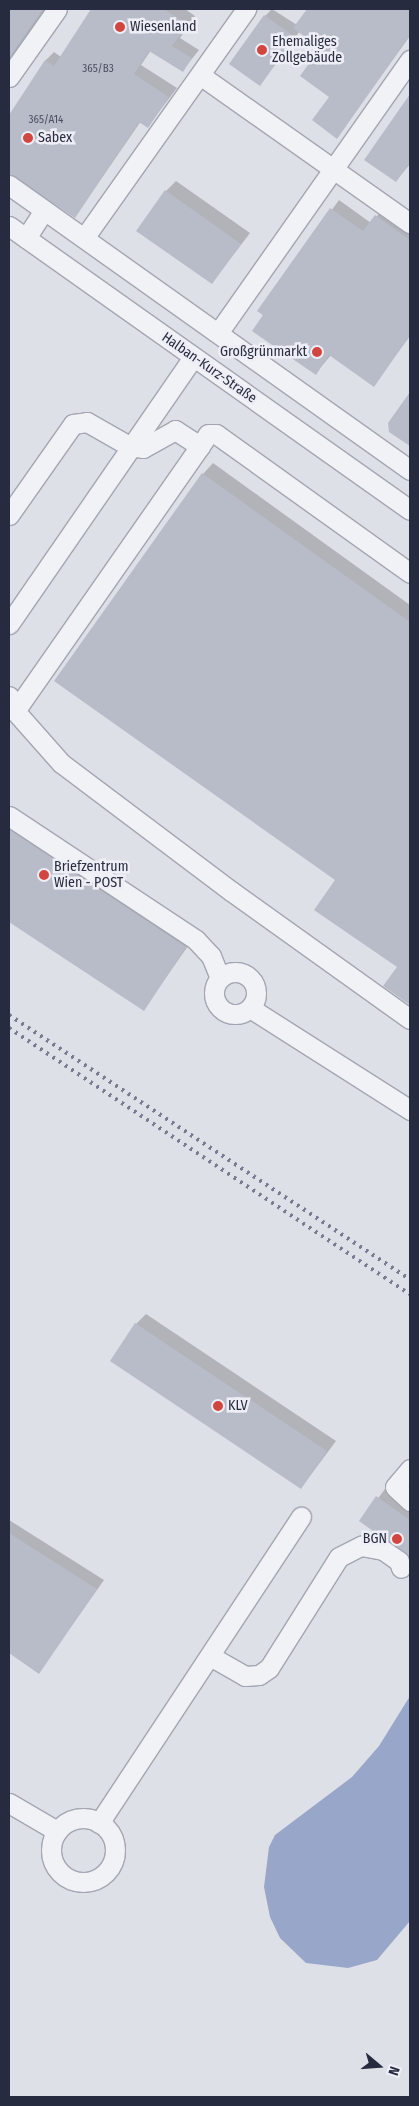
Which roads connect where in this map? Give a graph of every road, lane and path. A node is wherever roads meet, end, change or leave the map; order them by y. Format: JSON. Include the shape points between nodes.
{"nodes":[{"id":1,"x":57,"y":9,"type":"edge"},
{"id":2,"x":246,"y":9,"type":"edge"},
{"id":3,"x":410,"y":60,"type":"edge"},
{"id":4,"x":200,"y":75,"type":"junction"},
{"id":5,"x":9,"y":77,"type":"edge"},
{"id":6,"x":334,"y":170,"type":"junction"},
{"id":7,"x":9,"y":185,"type":"edge"},
{"id":8,"x":49,"y":213,"type":"junction"},
{"id":9,"x":407,"y":214,"type":"edge"},
{"id":10,"x":9,"y":226,"type":"edge"},
{"id":11,"x":26,"y":238,"type":"junction"},
{"id":12,"x":84,"y":238,"type":"junction"},
{"id":13,"x":218,"y":333,"type":"junction"},
{"id":14,"x":193,"y":357,"type":"junction"},
{"id":15,"x":128,"y":446,"type":"junction"},
{"id":16,"x":200,"y":446,"type":"junction"},
{"id":17,"x":410,"y":470,"type":"edge"},
{"id":18,"x":410,"y":510,"type":"edge"},
{"id":19,"x":9,"y":515,"type":"edge"},
{"id":20,"x":410,"y":573,"type":"edge"},
{"id":21,"x":9,"y":624,"type":"edge"},
{"id":22,"x":12,"y":703,"type":"edge"},
{"id":23,"x":9,"y":816,"type":"edge"},
{"id":24,"x":220,"y":978,"type":"junction"},
{"id":25,"x":250,"y":1008,"type":"junction"},
{"id":26,"x":410,"y":1018,"type":"edge"},
{"id":27,"x":410,"y":1110,"type":"edge"},
{"id":28,"x":410,"y":1469,"type":"edge"},
{"id":29,"x":410,"y":1501,"type":"edge"},
{"id":30,"x":301,"y":1517,"type":"dead end"},
{"id":31,"x":405,"y":1571,"type":"edge"},
{"id":32,"x":210,"y":1656,"type":"junction"},
{"id":33,"x":9,"y":1803,"type":"edge"},
{"id":34,"x":99,"y":1823,"type":"junction"},
{"id":35,"x":58,"y":1831,"type":"junction"}],
"edges":[{"from":1,"to":5,"type":"street"},
{"from":2,"to":4,"type":"street"},
{"from":3,"to":6,"type":"street"},
{"from":4,"to":6,"type":"street"},
{"from":4,"to":12,"type":"street"},
{"from":6,"to":9,"type":"street"},
{"from":6,"to":13,"type":"street"},
{"from":7,"to":8,"type":"street"},
{"from":8,"to":11,"type":"street"},
{"from":8,"to":12,"type":"street"},
{"from":10,"to":11,"type":"street","name":"Halban-Kurz-Straße"},
{"from":11,"to":14,"type":"street","name":"Halban-Kurz-Straße"},
{"from":12,"to":13,"type":"street"},
{"from":13,"to":17,"type":"street"},
{"from":14,"to":15,"type":"street"},
{"from":14,"to":18,"type":"street","name":"Halban-Kurz-Straße"},
{"from":15,"to":16,"type":"street","via":[[143,448],[175,430]]},
{"from":15,"to":19,"type":"street","via":[[88,422],[73,424]]},
{"from":15,"to":21,"type":"street"},
{"from":16,"to":20,"type":"street","via":[[208,434],[216,434]]},
{"from":16,"to":22,"type":"street"},
{"from":22,"to":26,"type":"street","via":[[61,763]]},
{"from":23,"to":24,"type":"street","via":[[196,940],[211,956]]},
{"from":24,"to":25,"type":"street","via":[[233,972],[247,976],[255,988]]},
{"from":24,"to":25,"type":"street","via":[[214,997],[220,1008],[238,1014]]},
{"from":25,"to":27,"type":"street"},
{"from":28,"to":29,"type":"street","via":[[395,1486]]},
{"from":30,"to":32,"type":"street"},
{"from":31,"to":32,"type":"street","via":[[394,1569],[378,1558],[374,1550],[361,1546],[346,1554],[337,1571],[329,1575],[269,1668],[259,1675],[245,1676]]},
{"from":32,"to":34,"type":"street"},
{"from":33,"to":35,"type":"street"},
{"from":34,"to":35,"type":"street","via":[[79,1818]]},
{"from":34,"to":35,"type":"street","via":[[113,1839],[114,1860],[101,1877],[92,1881],[71,1880],[55,1867],[51,1846]]}]}
